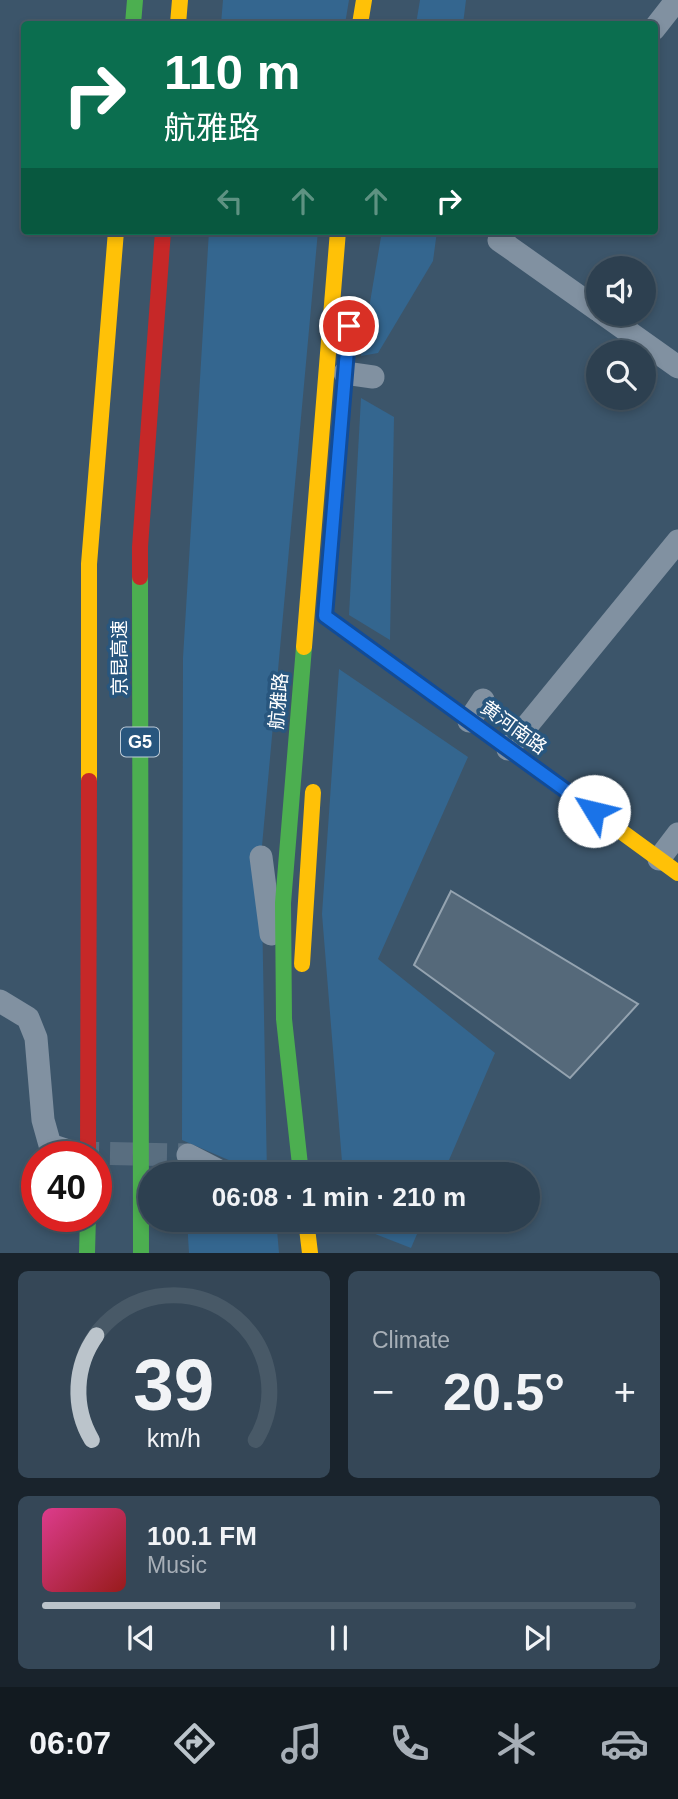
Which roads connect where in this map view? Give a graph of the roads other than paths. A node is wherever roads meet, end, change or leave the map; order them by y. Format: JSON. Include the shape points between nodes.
{"nodes":[{"id":1,"x":135,"y":0,"type":"edge"},
{"id":2,"x":180,"y":0,"type":"edge"},
{"id":3,"x":364,"y":0,"type":"edge"},
{"id":4,"x":671,"y":5,"type":"edge"},
{"id":5,"x":133,"y":21,"type":"edge"},
{"id":6,"x":178,"y":21,"type":"edge"},
{"id":7,"x":360,"y":21,"type":"edge"},
{"id":8,"x":658,"y":23,"type":"edge"},
{"id":9,"x":116,"y":235,"type":"edge"},
{"id":10,"x":163,"y":235,"type":"edge"},
{"id":11,"x":338,"y":235,"type":"edge"},
{"id":12,"x":503,"y":235,"type":"edge"},
{"id":13,"x":586,"y":301,"type":"edge"},
{"id":14,"x":621,"y":326,"type":"edge"},
{"id":15,"x":678,"y":367,"type":"edge"},
{"id":16,"x":345,"y":373,"type":"dead end"},
{"id":17,"x":373,"y":377,"type":"dead end"},
{"id":18,"x":678,"y":541,"type":"edge"},
{"id":19,"x":323,"y":640,"type":"dead end"},
{"id":20,"x":483,"y":700,"type":"dead end"},
{"id":21,"x":469,"y":721,"type":"junction"},
{"id":22,"x":508,"y":749,"type":"junction"},
{"id":23,"x":315,"y":770,"type":"dead end"},
{"id":24,"x":678,"y":834,"type":"edge"},
{"id":25,"x":261,"y":857,"type":"dead end"},
{"id":26,"x":659,"y":859,"type":"junction"},
{"id":27,"x":678,"y":873,"type":"edge"},
{"id":28,"x":302,"y":975,"type":"dead end"},
{"id":29,"x":0,"y":1001,"type":"edge"},
{"id":30,"x":49,"y":1141,"type":"edge"},
{"id":31,"x":81,"y":1141,"type":"edge"},
{"id":32,"x":188,"y":1155,"type":"tunnel mouth"},
{"id":33,"x":202,"y":1162,"type":"edge"},
{"id":34,"x":299,"y":1162,"type":"edge"},
{"id":35,"x":300,"y":1162,"type":"edge"},
{"id":36,"x":88,"y":1232,"type":"edge"},
{"id":37,"x":307,"y":1232,"type":"edge"},
{"id":38,"x":88,"y":1253,"type":"edge"},
{"id":39,"x":141,"y":1253,"type":"edge"},
{"id":40,"x":310,"y":1253,"type":"edge"}],
"edges":[{"from":1,"to":5,"type":"main road"},
{"from":2,"to":6,"type":"main road"},
{"from":3,"to":7,"type":"main road"},
{"from":4,"to":8,"type":"street"},
{"from":9,"to":31,"type":"main road","name":"京昆高速","via":[[89,564]]},
{"from":10,"to":39,"type":"main road","name":"京昆高速","number":"G5","via":[[140,547]]},
{"from":11,"to":35,"type":"main road","name":"航雅路","via":[[283,903],[284,1019]]},
{"from":12,"to":13,"type":"street","via":[[499,240]]},
{"from":14,"to":15,"type":"street"},
{"from":16,"to":17,"type":"street"},
{"from":18,"to":22,"type":"street"},
{"from":19,"to":21,"type":"main road","name":"黄河南路","via":[[325,609]]},
{"from":20,"to":21,"type":"street"},
{"from":21,"to":22,"type":"main road","name":"黄河南路"},
{"from":22,"to":26,"type":"main road","name":"黄河南路"},
{"from":23,"to":28,"type":"main road"},
{"from":24,"to":26,"type":"street"},
{"from":25,"to":34,"type":"street"},
{"from":26,"to":27,"type":"main road","name":"黄河南路"},
{"from":29,"to":30,"type":"street","via":[[28,1018],[36,1038]]},
{"from":32,"to":33,"type":"street"},
{"from":36,"to":38,"type":"main road"},
{"from":37,"to":40,"type":"main road"}]}
